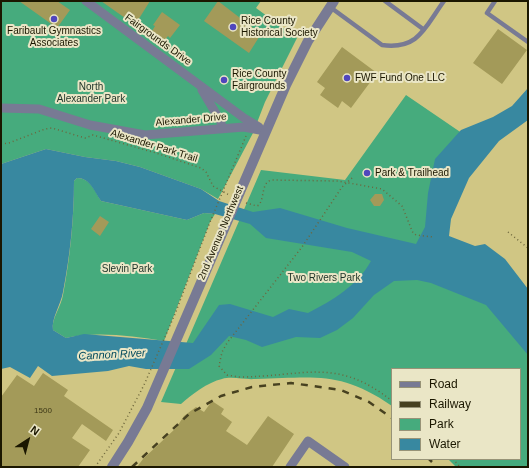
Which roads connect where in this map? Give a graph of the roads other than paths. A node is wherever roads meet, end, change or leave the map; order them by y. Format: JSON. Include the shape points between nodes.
{"nodes":[{"id":1,"x":86,"y":1,"type":"edge"},
{"id":2,"x":385,"y":1,"type":"edge"},
{"id":3,"x":444,"y":1,"type":"edge"},
{"id":4,"x":495,"y":1,"type":"edge"},
{"id":5,"x":332,"y":4,"type":"edge"},
{"id":6,"x":423,"y":29,"type":"junction"},
{"id":7,"x":528,"y":42,"type":"edge"},
{"id":8,"x":198,"y":84,"type":"junction"},
{"id":9,"x":1,"y":108,"type":"edge"},
{"id":10,"x":222,"y":128,"type":"junction"},
{"id":11,"x":265,"y":131,"type":"junction"},
{"id":12,"x":112,"y":467,"type":"edge"},
{"id":13,"x":290,"y":467,"type":"edge"},
{"id":14,"x":345,"y":467,"type":"edge"}],
"edges":[{"from":1,"to":8,"type":"street","name":"Fairgrounds Drive"},
{"from":2,"to":6,"type":"lane"},
{"from":3,"to":6,"type":"lane"},
{"from":4,"to":7,"type":"lane","via":[[487,13]]},
{"from":5,"to":6,"type":"lane","via":[[382,45],[392,47],[407,44],[415,40]]},
{"from":5,"to":11,"type":"street","name":"2nd Avenue Northwest","via":[[305,47]]},
{"from":8,"to":10,"type":"street","name":"Fairgrounds Drive"},
{"from":8,"to":11,"type":"street","name":"Fairgrounds Drive"},
{"from":9,"to":10,"type":"street","name":"Alexander Drive","via":[[39,109],[90,125],[145,135]]},
{"from":10,"to":11,"type":"street","name":"Alexander Drive","via":[[244,127]]},
{"from":11,"to":12,"type":"street","name":"2nd Avenue Northwest","via":[[154,391],[136,428]]},
{"from":13,"to":14,"type":"street","via":[[308,441]]}]}
